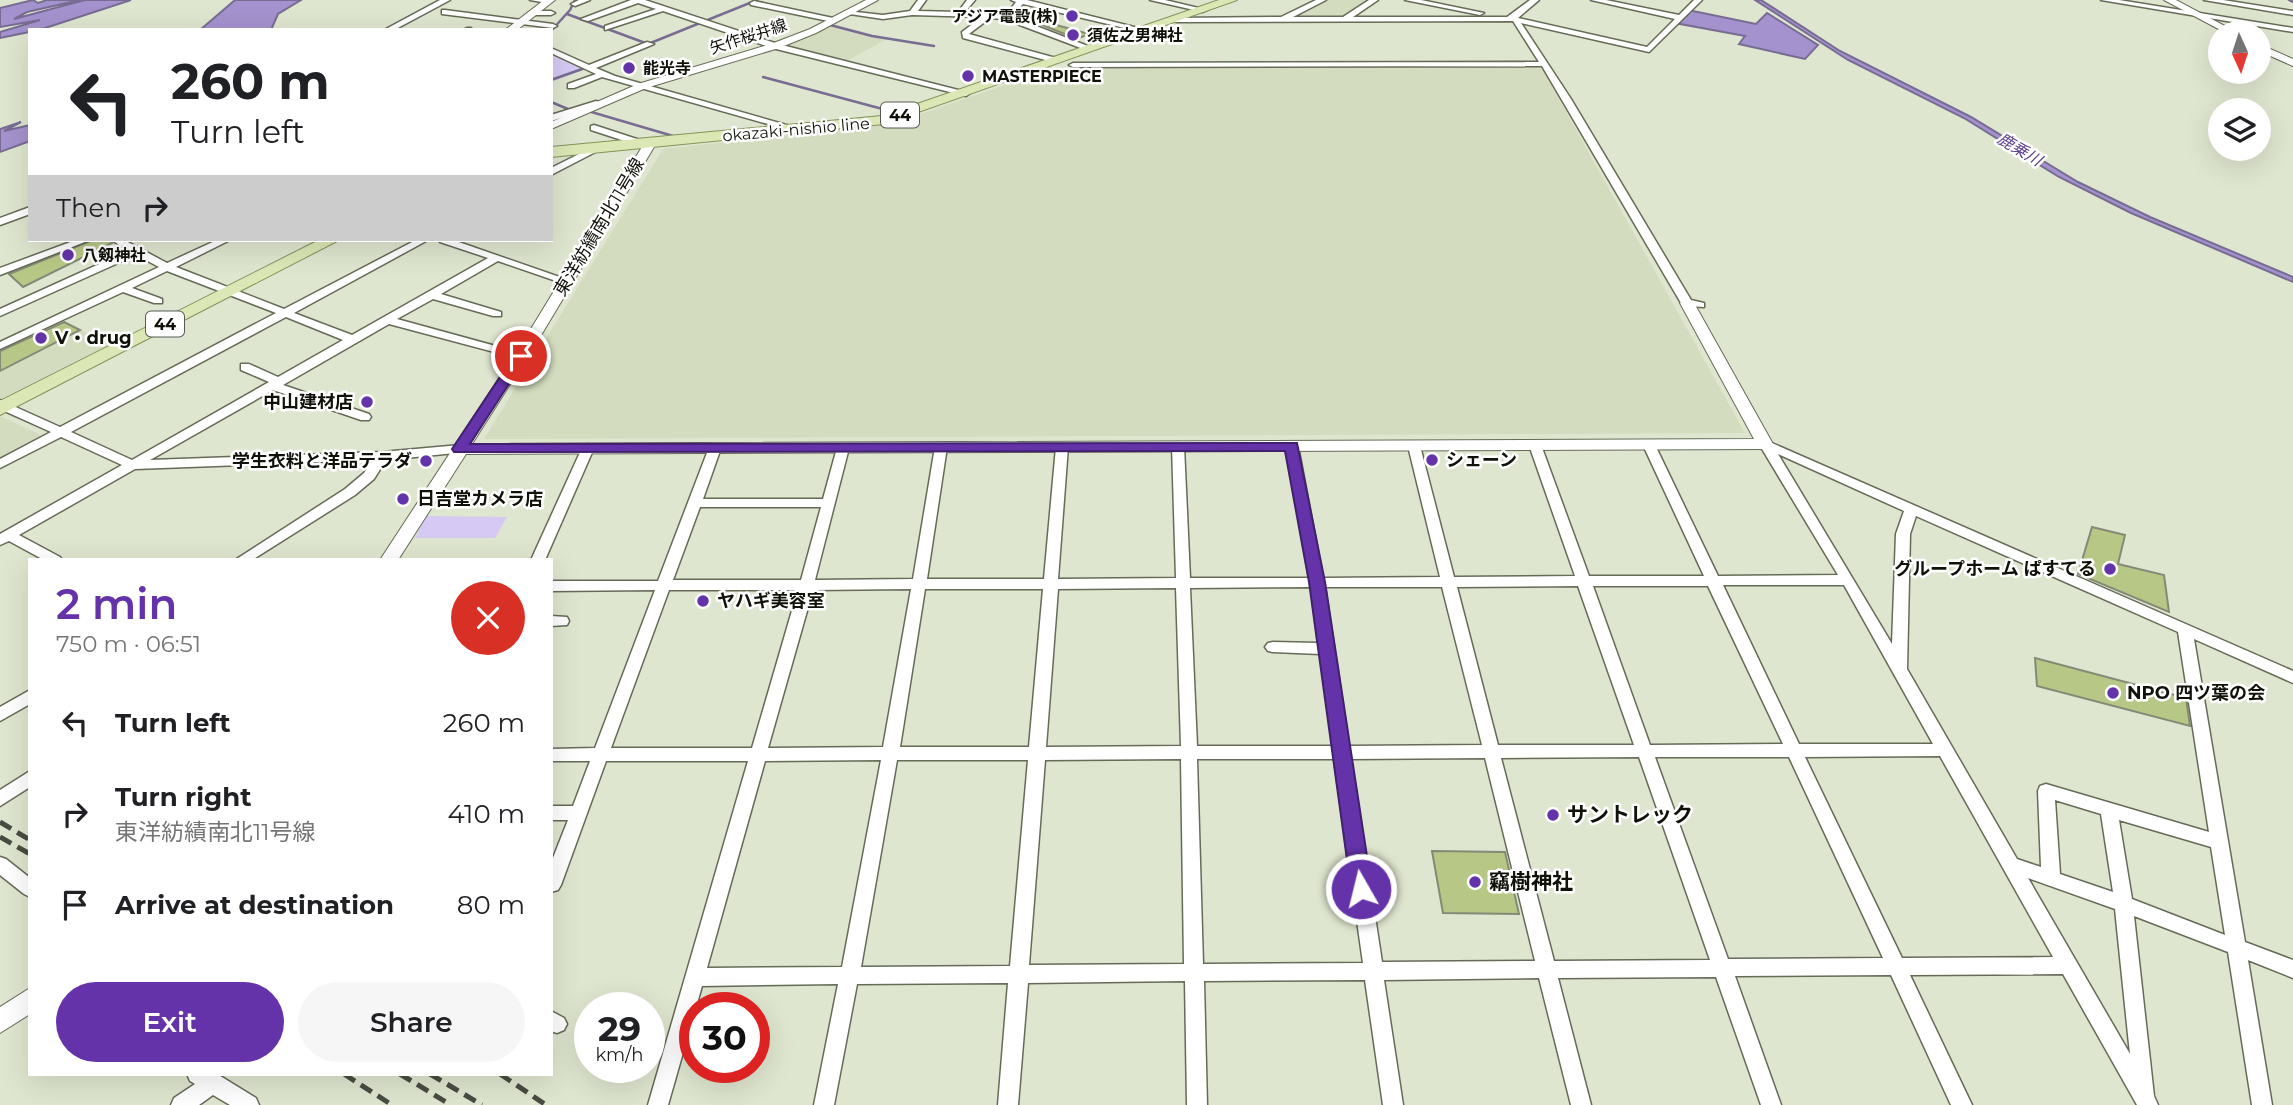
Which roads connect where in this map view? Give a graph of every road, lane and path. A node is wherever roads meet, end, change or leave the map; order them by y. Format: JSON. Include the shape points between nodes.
{"nodes":[{"id":1,"x":446,"y":0,"type":"edge"},
{"id":2,"x":534,"y":0,"type":"edge"},
{"id":3,"x":586,"y":0,"type":"edge"},
{"id":4,"x":638,"y":0,"type":"edge"},
{"id":5,"x":854,"y":0,"type":"edge"},
{"id":6,"x":922,"y":0,"type":"edge"},
{"id":7,"x":971,"y":0,"type":"edge"},
{"id":8,"x":1019,"y":0,"type":"edge"},
{"id":9,"x":1154,"y":0,"type":"edge"},
{"id":10,"x":1231,"y":0,"type":"edge"},
{"id":11,"x":1322,"y":0,"type":"edge"},
{"id":12,"x":1374,"y":0,"type":"edge"},
{"id":13,"x":1409,"y":0,"type":"edge"},
{"id":14,"x":1535,"y":0,"type":"edge"},
{"id":15,"x":1595,"y":0,"type":"edge"},
{"id":16,"x":1695,"y":0,"type":"edge"},
{"id":17,"x":2105,"y":0,"type":"edge"},
{"id":18,"x":2169,"y":0,"type":"edge"},
{"id":19,"x":2208,"y":0,"type":"edge"},
{"id":20,"x":549,"y":1,"type":"edge"},
{"id":21,"x":870,"y":1,"type":"edge"},
{"id":22,"x":754,"y":3,"type":"dead end"},
{"id":23,"x":575,"y":4,"type":"dead end"},
{"id":24,"x":662,"y":9,"type":"junction"},
{"id":25,"x":1203,"y":10,"type":"junction"},
{"id":26,"x":444,"y":12,"type":"dead end"},
{"id":27,"x":532,"y":13,"type":"junction"},
{"id":28,"x":551,"y":13,"type":"dead end"},
{"id":29,"x":847,"y":13,"type":"junction"},
{"id":30,"x":909,"y":13,"type":"junction"},
{"id":31,"x":2293,"y":13,"type":"edge"},
{"id":32,"x":946,"y":14,"type":"junction"},
{"id":33,"x":960,"y":14,"type":"junction"},
{"id":34,"x":2195,"y":14,"type":"junction"},
{"id":35,"x":989,"y":15,"type":"junction"},
{"id":36,"x":1006,"y":17,"type":"junction"},
{"id":37,"x":1680,"y":18,"type":"junction"},
{"id":38,"x":584,"y":19,"type":"dead end"},
{"id":39,"x":1513,"y":19,"type":"junction"},
{"id":40,"x":834,"y":20,"type":"junction"},
{"id":41,"x":938,"y":20,"type":"dead end"},
{"id":42,"x":1176,"y":20,"type":"junction"},
{"id":43,"x":1283,"y":20,"type":"junction"},
{"id":44,"x":1345,"y":20,"type":"junction"},
{"id":45,"x":2209,"y":21,"type":"edge"},
{"id":46,"x":521,"y":22,"type":"junction"},
{"id":47,"x":902,"y":23,"type":"dead end"},
{"id":48,"x":552,"y":26,"type":"dead end"},
{"id":49,"x":392,"y":28,"type":"edge"},
{"id":50,"x":513,"y":28,"type":"edge"},
{"id":51,"x":608,"y":28,"type":"dead end"},
{"id":52,"x":2293,"y":30,"type":"edge"},
{"id":53,"x":1146,"y":31,"type":"junction"},
{"id":54,"x":650,"y":44,"type":"dead end"},
{"id":55,"x":775,"y":46,"type":"junction"},
{"id":56,"x":1089,"y":48,"type":"junction"},
{"id":57,"x":553,"y":51,"type":"edge"},
{"id":58,"x":2272,"y":53,"type":"edge"},
{"id":59,"x":1053,"y":60,"type":"junction"},
{"id":60,"x":2293,"y":63,"type":"edge"},
{"id":61,"x":1543,"y":64,"type":"junction"},
{"id":62,"x":1073,"y":65,"type":"dead end"},
{"id":63,"x":588,"y":68,"type":"junction"},
{"id":64,"x":601,"y":74,"type":"junction"},
{"id":65,"x":571,"y":86,"type":"dead end"},
{"id":66,"x":642,"y":86,"type":"junction"},
{"id":67,"x":966,"y":93,"type":"junction"},
{"id":68,"x":596,"y":104,"type":"junction"},
{"id":69,"x":553,"y":117,"type":"edge"},
{"id":70,"x":553,"y":125,"type":"edge"},
{"id":71,"x":594,"y":128,"type":"dead end"},
{"id":72,"x":799,"y":130,"type":"junction"},
{"id":73,"x":646,"y":143,"type":"junction"},
{"id":74,"x":600,"y":147,"type":"junction"},
{"id":75,"x":553,"y":152,"type":"edge"},
{"id":76,"x":553,"y":171,"type":"edge"},
{"id":77,"x":28,"y":211,"type":"edge"},
{"id":78,"x":0,"y":222,"type":"edge"},
{"id":79,"x":80,"y":242,"type":"edge"},
{"id":80,"x":120,"y":242,"type":"edge"},
{"id":81,"x":221,"y":242,"type":"edge"},
{"id":82,"x":322,"y":242,"type":"edge"},
{"id":83,"x":419,"y":242,"type":"edge"},
{"id":84,"x":450,"y":242,"type":"edge"},
{"id":85,"x":136,"y":251,"type":"junction"},
{"id":86,"x":496,"y":258,"type":"junction"},
{"id":87,"x":0,"y":260,"type":"edge"},
{"id":88,"x":14,"y":266,"type":"junction"},
{"id":89,"x":166,"y":268,"type":"junction"},
{"id":90,"x":0,"y":272,"type":"edge"},
{"id":91,"x":566,"y":281,"type":"junction"},
{"id":92,"x":121,"y":288,"type":"junction"},
{"id":93,"x":228,"y":292,"type":"junction"},
{"id":94,"x":432,"y":295,"type":"junction"},
{"id":95,"x":158,"y":301,"type":"dead end"},
{"id":96,"x":1693,"y":304,"type":"joint"},
{"id":97,"x":0,"y":313,"type":"edge"},
{"id":98,"x":285,"y":314,"type":"junction"},
{"id":99,"x":497,"y":314,"type":"dead end"},
{"id":100,"x":389,"y":320,"type":"junction"},
{"id":101,"x":354,"y":340,"type":"junction"},
{"id":102,"x":0,"y":346,"type":"edge"},
{"id":103,"x":521,"y":356,"type":"junction"},
{"id":104,"x":245,"y":367,"type":"dead end"},
{"id":105,"x":277,"y":384,"type":"junction"},
{"id":106,"x":2,"y":406,"type":"edge"},
{"id":107,"x":365,"y":417,"type":"dead end"},
{"id":108,"x":61,"y":432,"type":"junction"},
{"id":109,"x":1765,"y":444,"type":"junction"},
{"id":110,"x":1535,"y":445,"type":"junction"},
{"id":111,"x":1649,"y":445,"type":"junction"},
{"id":112,"x":1178,"y":446,"type":"junction"},
{"id":113,"x":1292,"y":446,"type":"junction"},
{"id":114,"x":1413,"y":446,"type":"junction"},
{"id":115,"x":843,"y":447,"type":"junction"},
{"id":116,"x":941,"y":447,"type":"junction"},
{"id":117,"x":1062,"y":447,"type":"junction"},
{"id":118,"x":587,"y":448,"type":"junction"},
{"id":119,"x":715,"y":448,"type":"junction"},
{"id":120,"x":460,"y":449,"type":"junction"},
{"id":121,"x":382,"y":456,"type":"junction"},
{"id":122,"x":0,"y":464,"type":"edge"},
{"id":123,"x":133,"y":466,"type":"junction"},
{"id":124,"x":696,"y":503,"type":"junction"},
{"id":125,"x":827,"y":503,"type":"junction"},
{"id":126,"x":1912,"y":508,"type":"junction"},
{"id":127,"x":4,"y":538,"type":"edge"},
{"id":128,"x":50,"y":558,"type":"edge"},
{"id":129,"x":245,"y":558,"type":"edge"},
{"id":130,"x":390,"y":558,"type":"edge"},
{"id":131,"x":539,"y":558,"type":"edge"},
{"id":132,"x":1715,"y":580,"type":"junction"},
{"id":133,"x":1848,"y":580,"type":"junction"},
{"id":134,"x":1583,"y":581,"type":"junction"},
{"id":135,"x":1317,"y":582,"type":"junction"},
{"id":136,"x":1448,"y":582,"type":"junction"},
{"id":137,"x":1051,"y":583,"type":"junction"},
{"id":138,"x":1183,"y":583,"type":"junction"},
{"id":139,"x":807,"y":584,"type":"junction"},
{"id":140,"x":920,"y":584,"type":"junction"},
{"id":141,"x":664,"y":585,"type":"junction"},
{"id":142,"x":553,"y":586,"type":"edge"},
{"id":143,"x":2185,"y":631,"type":"junction"},
{"id":144,"x":1273,"y":647,"type":"dead end"},
{"id":145,"x":1326,"y":649,"type":"junction"},
{"id":146,"x":1899,"y":670,"type":"junction"},
{"id":147,"x":2293,"y":677,"type":"edge"},
{"id":148,"x":28,"y":697,"type":"edge"},
{"id":149,"x":0,"y":715,"type":"edge"},
{"id":150,"x":1795,"y":750,"type":"junction"},
{"id":151,"x":1945,"y":750,"type":"junction"},
{"id":152,"x":1644,"y":751,"type":"junction"},
{"id":153,"x":1189,"y":752,"type":"junction"},
{"id":154,"x":1341,"y":752,"type":"junction"},
{"id":155,"x":1492,"y":752,"type":"junction"},
{"id":156,"x":1039,"y":753,"type":"junction"},
{"id":157,"x":757,"y":754,"type":"junction"},
{"id":158,"x":890,"y":754,"type":"junction"},
{"id":159,"x":553,"y":755,"type":"edge"},
{"id":160,"x":600,"y":755,"type":"junction"},
{"id":161,"x":28,"y":779,"type":"edge"},
{"id":162,"x":0,"y":799,"type":"edge"},
{"id":163,"x":2109,"y":811,"type":"junction"},
{"id":164,"x":553,"y":813,"type":"edge"},
{"id":165,"x":579,"y":813,"type":"junction"},
{"id":166,"x":2218,"y":842,"type":"junction"},
{"id":167,"x":0,"y":864,"type":"edge"},
{"id":168,"x":2010,"y":864,"type":"junction"},
{"id":169,"x":2051,"y":878,"type":"junction"},
{"id":170,"x":553,"y":883,"type":"edge"},
{"id":171,"x":28,"y":887,"type":"edge"},
{"id":172,"x":2124,"y":904,"type":"junction"},
{"id":173,"x":2234,"y":945,"type":"junction"},
{"id":174,"x":2067,"y":965,"type":"junction"},
{"id":175,"x":1898,"y":966,"type":"junction"},
{"id":176,"x":1723,"y":968,"type":"junction"},
{"id":177,"x":2293,"y":968,"type":"edge"},
{"id":178,"x":1547,"y":969,"type":"junction"},
{"id":179,"x":1373,"y":971,"type":"junction"},
{"id":180,"x":1195,"y":972,"type":"junction"},
{"id":181,"x":1018,"y":974,"type":"junction"},
{"id":182,"x":850,"y":975,"type":"junction"},
{"id":183,"x":694,"y":977,"type":"junction"},
{"id":184,"x":28,"y":1001,"type":"edge"},
{"id":185,"x":0,"y":1022,"type":"edge"},
{"id":186,"x":204,"y":1079,"type":"edge"},
{"id":187,"x":2146,"y":1102,"type":"edge"},
{"id":188,"x":181,"y":1105,"type":"edge"},
{"id":189,"x":248,"y":1105,"type":"edge"},
{"id":190,"x":658,"y":1105,"type":"edge"},
{"id":191,"x":824,"y":1105,"type":"edge"},
{"id":192,"x":1008,"y":1105,"type":"edge"},
{"id":193,"x":1197,"y":1105,"type":"edge"},
{"id":194,"x":1393,"y":1105,"type":"edge"},
{"id":195,"x":1581,"y":1105,"type":"edge"},
{"id":196,"x":1771,"y":1105,"type":"edge"},
{"id":197,"x":1962,"y":1105,"type":"edge"},
{"id":198,"x":2262,"y":1105,"type":"edge"}],
"edges":[{"from":1,"to":49,"type":"street"},
{"from":2,"to":20,"type":"street"},
{"from":3,"to":23,"type":"street"},
{"from":4,"to":24,"type":"street"},
{"from":4,"to":38,"type":"street"},
{"from":5,"to":21,"type":"street"},
{"from":6,"to":30,"type":"street"},
{"from":7,"to":33,"type":"street"},
{"from":8,"to":36,"type":"street"},
{"from":8,"to":53,"type":"street"},
{"from":9,"to":25,"type":"street"},
{"from":10,"to":25,"type":"main road","name":"okazaki-nishio line","number":"44"},
{"from":11,"to":43,"type":"street"},
{"from":12,"to":44,"type":"street"},
{"from":13,"to":39,"type":"street"},
{"from":14,"to":39,"type":"street"},
{"from":15,"to":37,"type":"street"},
{"from":16,"to":37,"type":"street"},
{"from":17,"to":34,"type":"street"},
{"from":18,"to":34,"type":"street"},
{"from":19,"to":31,"type":"street"},
{"from":20,"to":27,"type":"street"},
{"from":21,"to":29,"type":"street","name":"矢作桜井線"},
{"from":22,"to":40,"type":"street"},
{"from":24,"to":51,"type":"street"},
{"from":24,"to":55,"type":"street"},
{"from":25,"to":42,"type":"main road","name":"okazaki-nishio line","number":"44"},
{"from":26,"to":46,"type":"street"},
{"from":27,"to":28,"type":"street"},
{"from":27,"to":46,"type":"street"},
{"from":29,"to":30,"type":"street","via":[[883,17]]},
{"from":29,"to":40,"type":"street","name":"矢作桜井線"},
{"from":30,"to":32,"type":"street"},
{"from":30,"to":47,"type":"street"},
{"from":32,"to":33,"type":"street"},
{"from":32,"to":41,"type":"street"},
{"from":33,"to":35,"type":"street"},
{"from":34,"to":45,"type":"street"},
{"from":34,"to":52,"type":"street"},
{"from":35,"to":36,"type":"street"},
{"from":35,"to":59,"type":"street","via":[[966,36]]},
{"from":36,"to":56,"type":"street"},
{"from":37,"to":39,"type":"street","via":[[1648,50]]},
{"from":39,"to":44,"type":"street"},
{"from":39,"to":61,"type":"street"},
{"from":40,"to":55,"type":"street","name":"矢作桜井線"},
{"from":42,"to":43,"type":"street"},
{"from":42,"to":53,"type":"main road","name":"okazaki-nishio line","number":"44"},
{"from":43,"to":44,"type":"street"},
{"from":46,"to":48,"type":"street"},
{"from":46,"to":50,"type":"street"},
{"from":53,"to":56,"type":"main road","name":"okazaki-nishio line","number":"44"},
{"from":54,"to":63,"type":"street"},
{"from":55,"to":66,"type":"street","name":"矢作桜井線"},
{"from":55,"to":67,"type":"street"},
{"from":56,"to":59,"type":"main road","name":"okazaki-nishio line","number":"44"},
{"from":57,"to":63,"type":"street"},
{"from":58,"to":60,"type":"street"},
{"from":59,"to":67,"type":"main road","name":"okazaki-nishio line","number":"44"},
{"from":61,"to":62,"type":"street"},
{"from":61,"to":96,"type":"street"},
{"from":63,"to":64,"type":"street"},
{"from":64,"to":65,"type":"street"},
{"from":64,"to":66,"type":"street"},
{"from":66,"to":68,"type":"street","name":"矢作桜井線"},
{"from":66,"to":72,"type":"street"},
{"from":67,"to":72,"type":"main road","name":"okazaki-nishio line","number":"44","via":[[884,120]]},
{"from":68,"to":69,"type":"street"},
{"from":68,"to":70,"type":"street","name":"矢作桜井線"},
{"from":71,"to":73,"type":"street"},
{"from":72,"to":73,"type":"main road","name":"okazaki-nishio line","number":"44"},
{"from":73,"to":74,"type":"main road","name":"okazaki-nishio line","number":"44"},
{"from":73,"to":91,"type":"street","name":"東洋紡績南北11号線"},
{"from":74,"to":75,"type":"main road","name":"okazaki-nishio line","number":"44"},
{"from":74,"to":76,"type":"street"},
{"from":77,"to":78,"type":"street"},
{"from":79,"to":88,"type":"street"},
{"from":80,"to":85,"type":"street"},
{"from":81,"to":89,"type":"street"},
{"from":82,"to":93,"type":"main road","number":"44"},
{"from":83,"to":98,"type":"street"},
{"from":84,"to":86,"type":"street"},
{"from":85,"to":89,"type":"street"},
{"from":85,"to":97,"type":"street"},
{"from":86,"to":91,"type":"street"},
{"from":86,"to":94,"type":"street"},
{"from":87,"to":88,"type":"street"},
{"from":88,"to":90,"type":"street"},
{"from":89,"to":92,"type":"street"},
{"from":89,"to":93,"type":"street"},
{"from":91,"to":103,"type":"street","name":"東洋紡績南北11号線"},
{"from":92,"to":95,"type":"street"},
{"from":92,"to":102,"type":"street"},
{"from":93,"to":98,"type":"street"},
{"from":93,"to":106,"type":"main road","number":"44"},
{"from":94,"to":99,"type":"street"},
{"from":94,"to":100,"type":"street"},
{"from":96,"to":109,"type":"street"},
{"from":98,"to":101,"type":"street"},
{"from":98,"to":108,"type":"street"},
{"from":100,"to":101,"type":"street"},
{"from":100,"to":103,"type":"street"},
{"from":101,"to":105,"type":"street"},
{"from":103,"to":120,"type":"street","name":"東洋紡績南北11号線"},
{"from":104,"to":105,"type":"street"},
{"from":105,"to":107,"type":"street"},
{"from":105,"to":123,"type":"street"},
{"from":106,"to":108,"type":"street"},
{"from":108,"to":122,"type":"street"},
{"from":108,"to":123,"type":"street"},
{"from":109,"to":111,"type":"street"},
{"from":109,"to":126,"type":"street"},
{"from":109,"to":133,"type":"street"},
{"from":110,"to":111,"type":"street"},
{"from":110,"to":114,"type":"street"},
{"from":110,"to":134,"type":"street"},
{"from":111,"to":132,"type":"street"},
{"from":112,"to":113,"type":"street"},
{"from":112,"to":117,"type":"street"},
{"from":112,"to":138,"type":"street"},
{"from":113,"to":114,"type":"street"},
{"from":113,"to":135,"type":"street"},
{"from":114,"to":136,"type":"street"},
{"from":115,"to":116,"type":"street"},
{"from":115,"to":119,"type":"street"},
{"from":115,"to":125,"type":"street"},
{"from":116,"to":117,"type":"street"},
{"from":116,"to":140,"type":"street"},
{"from":117,"to":137,"type":"street"},
{"from":118,"to":119,"type":"street"},
{"from":118,"to":120,"type":"street"},
{"from":118,"to":131,"type":"street"},
{"from":119,"to":124,"type":"street"},
{"from":120,"to":121,"type":"street"},
{"from":120,"to":130,"type":"street","name":"東洋紡績南北11号線"},
{"from":121,"to":123,"type":"street"},
{"from":121,"to":129,"type":"street","via":[[369,476],[350,492]]},
{"from":123,"to":127,"type":"street"},
{"from":124,"to":125,"type":"street"},
{"from":124,"to":141,"type":"street"},
{"from":125,"to":139,"type":"street"},
{"from":126,"to":143,"type":"street"},
{"from":126,"to":146,"type":"street","via":[[1903,534]]},
{"from":127,"to":128,"type":"street"},
{"from":132,"to":133,"type":"street"},
{"from":132,"to":134,"type":"street"},
{"from":132,"to":150,"type":"street"},
{"from":133,"to":146,"type":"street"},
{"from":134,"to":136,"type":"street"},
{"from":134,"to":152,"type":"street"},
{"from":135,"to":136,"type":"street"},
{"from":135,"to":138,"type":"street"},
{"from":135,"to":145,"type":"street"},
{"from":136,"to":155,"type":"street"},
{"from":137,"to":138,"type":"street"},
{"from":137,"to":140,"type":"street"},
{"from":137,"to":156,"type":"street"},
{"from":138,"to":153,"type":"street"},
{"from":139,"to":140,"type":"street"},
{"from":139,"to":141,"type":"street"},
{"from":139,"to":157,"type":"street"},
{"from":140,"to":158,"type":"street"},
{"from":141,"to":142,"type":"street"},
{"from":141,"to":160,"type":"street"},
{"from":143,"to":147,"type":"street"},
{"from":143,"to":166,"type":"street"},
{"from":144,"to":145,"type":"street"},
{"from":145,"to":154,"type":"street"},
{"from":146,"to":151,"type":"street"},
{"from":148,"to":149,"type":"street"},
{"from":150,"to":151,"type":"street"},
{"from":150,"to":152,"type":"street"},
{"from":150,"to":175,"type":"street"},
{"from":151,"to":168,"type":"street"},
{"from":152,"to":155,"type":"street"},
{"from":152,"to":176,"type":"street"},
{"from":153,"to":154,"type":"street"},
{"from":153,"to":156,"type":"street"},
{"from":153,"to":180,"type":"street"},
{"from":154,"to":155,"type":"street"},
{"from":154,"to":179,"type":"street"},
{"from":155,"to":178,"type":"street"},
{"from":156,"to":158,"type":"street"},
{"from":156,"to":181,"type":"street"},
{"from":157,"to":158,"type":"street"},
{"from":157,"to":160,"type":"street"},
{"from":157,"to":183,"type":"street"},
{"from":158,"to":182,"type":"street"},
{"from":159,"to":160,"type":"street"},
{"from":160,"to":165,"type":"street"},
{"from":161,"to":162,"type":"street"},
{"from":163,"to":166,"type":"street"},
{"from":163,"to":169,"type":"street","via":[[2046,791]]},
{"from":163,"to":172,"type":"street"},
{"from":164,"to":165,"type":"street"},
{"from":165,"to":170,"type":"street"},
{"from":166,"to":173,"type":"street"},
{"from":167,"to":171,"type":"street"},
{"from":168,"to":169,"type":"street"},
{"from":168,"to":174,"type":"street"},
{"from":169,"to":172,"type":"street"},
{"from":172,"to":173,"type":"street"},
{"from":172,"to":187,"type":"street"},
{"from":173,"to":177,"type":"street"},
{"from":173,"to":198,"type":"street"},
{"from":174,"to":175,"type":"street"},
{"from":174,"to":187,"type":"street"},
{"from":175,"to":176,"type":"street"},
{"from":175,"to":197,"type":"street"},
{"from":176,"to":178,"type":"street"},
{"from":176,"to":196,"type":"street"},
{"from":178,"to":179,"type":"street"},
{"from":178,"to":195,"type":"street"},
{"from":179,"to":180,"type":"street"},
{"from":179,"to":194,"type":"street"},
{"from":180,"to":181,"type":"street"},
{"from":180,"to":193,"type":"street"},
{"from":181,"to":182,"type":"street"},
{"from":181,"to":192,"type":"street"},
{"from":182,"to":183,"type":"street"},
{"from":182,"to":191,"type":"street"},
{"from":183,"to":190,"type":"street"},
{"from":184,"to":185,"type":"street"},
{"from":186,"to":188,"type":"street"},
{"from":186,"to":189,"type":"street"}]}
